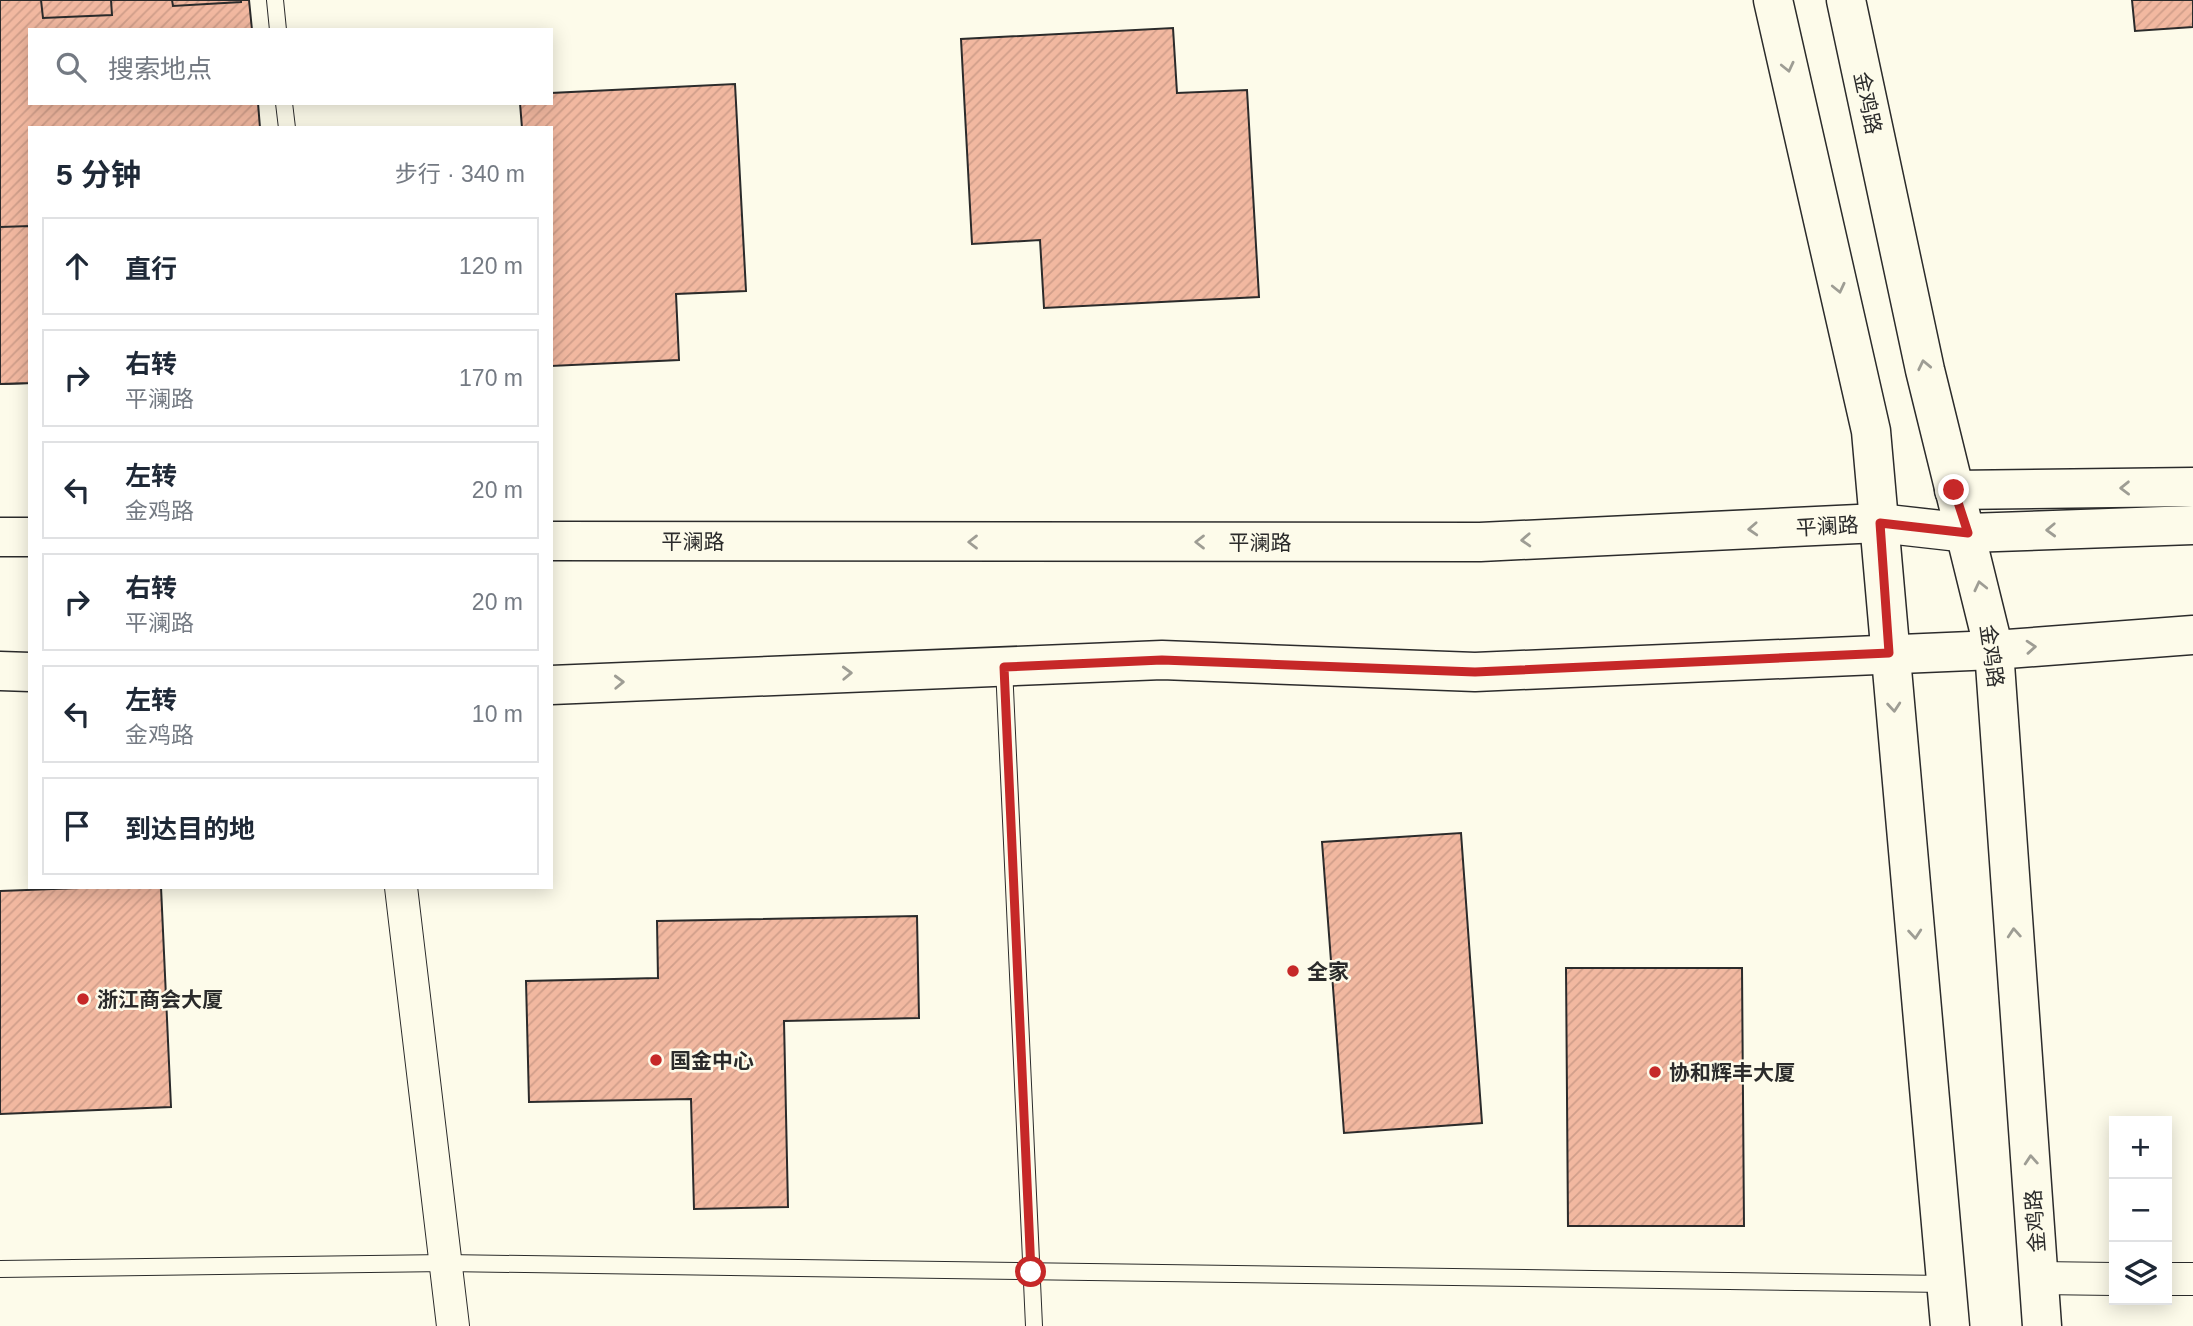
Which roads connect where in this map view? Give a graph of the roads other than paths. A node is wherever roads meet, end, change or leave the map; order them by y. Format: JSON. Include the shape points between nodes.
{"nodes":[{"id":1,"x":275,"y":0,"type":"edge"},
{"id":2,"x":1773,"y":0,"type":"edge"},
{"id":3,"x":1846,"y":0,"type":"edge"},
{"id":4,"x":278,"y":28,"type":"edge"},
{"id":5,"x":284,"y":105,"type":"edge"},
{"id":6,"x":287,"y":126,"type":"edge"},
{"id":7,"x":2193,"y":487,"type":"edge"},
{"id":8,"x":1954,"y":490,"type":"junction"},
{"id":9,"x":1880,"y":523,"type":"junction"},
{"id":10,"x":2193,"y":525,"type":"edge"},
{"id":11,"x":1968,"y":533,"type":"junction"},
{"id":12,"x":0,"y":537,"type":"edge"},
{"id":13,"x":28,"y":537,"type":"edge"},
{"id":14,"x":553,"y":541,"type":"edge"},
{"id":15,"x":2193,"y":635,"type":"edge"},
{"id":16,"x":1994,"y":650,"type":"junction"},
{"id":17,"x":1889,"y":653,"type":"junction"},
{"id":18,"x":1004,"y":667,"type":"junction"},
{"id":19,"x":0,"y":671,"type":"edge"},
{"id":20,"x":28,"y":672,"type":"edge"},
{"id":21,"x":553,"y":685,"type":"edge"},
{"id":22,"x":401,"y":889,"type":"edge"},
{"id":23,"x":446,"y":1263,"type":"junction"},
{"id":24,"x":0,"y":1269,"type":"edge"},
{"id":25,"x":1031,"y":1272,"type":"junction"},
{"id":26,"x":2039,"y":1278,"type":"junction"},
{"id":27,"x":2109,"y":1279,"type":"edge"},
{"id":28,"x":2172,"y":1279,"type":"edge"},
{"id":29,"x":2193,"y":1279,"type":"edge"},
{"id":30,"x":1946,"y":1284,"type":"junction"},
{"id":31,"x":453,"y":1326,"type":"edge"},
{"id":32,"x":1034,"y":1326,"type":"edge"},
{"id":33,"x":1950,"y":1326,"type":"edge"},
{"id":34,"x":2042,"y":1326,"type":"edge"}],
"edges":[{"from":1,"to":4,"type":"lane"},
{"from":2,"to":9,"type":"main road","one_way":true,"via":[[1871,431]]},
{"from":8,"to":3,"type":"main road","name":"金鸡路","one_way":true},
{"from":5,"to":6,"type":"lane"},
{"from":7,"to":8,"type":"main road","one_way":true},
{"from":8,"to":11,"type":"main road","name":"金鸡路"},
{"from":9,"to":11,"type":"main road","name":"平澜路"},
{"from":9,"to":14,"type":"main road","name":"平澜路","one_way":true,"via":[[1480,542]]},
{"from":9,"to":17,"type":"main road"},
{"from":10,"to":11,"type":"main road","name":"平澜路","one_way":true},
{"from":16,"to":11,"type":"main road","name":"金鸡路","one_way":true},
{"from":12,"to":13,"type":"main road"},
{"from":16,"to":15,"type":"main road","one_way":true},
{"from":16,"to":17,"type":"main road"},
{"from":26,"to":16,"type":"main road","name":"金鸡路","one_way":true},
{"from":17,"to":18,"type":"main road","via":[[1475,672],[1162,660]]},
{"from":17,"to":30,"type":"main road","one_way":true},
{"from":21,"to":18,"type":"main road","one_way":true},
{"from":18,"to":25,"type":"lane"},
{"from":19,"to":20,"type":"main road"},
{"from":22,"to":23,"type":"street"},
{"from":23,"to":24,"type":"lane"},
{"from":23,"to":25,"type":"lane"},
{"from":23,"to":31,"type":"street"},
{"from":25,"to":30,"type":"lane"},
{"from":25,"to":32,"type":"lane"},
{"from":26,"to":27,"type":"street"},
{"from":26,"to":34,"type":"main road","name":"金鸡路"},
{"from":28,"to":29,"type":"street"},
{"from":30,"to":33,"type":"main road"}]}
